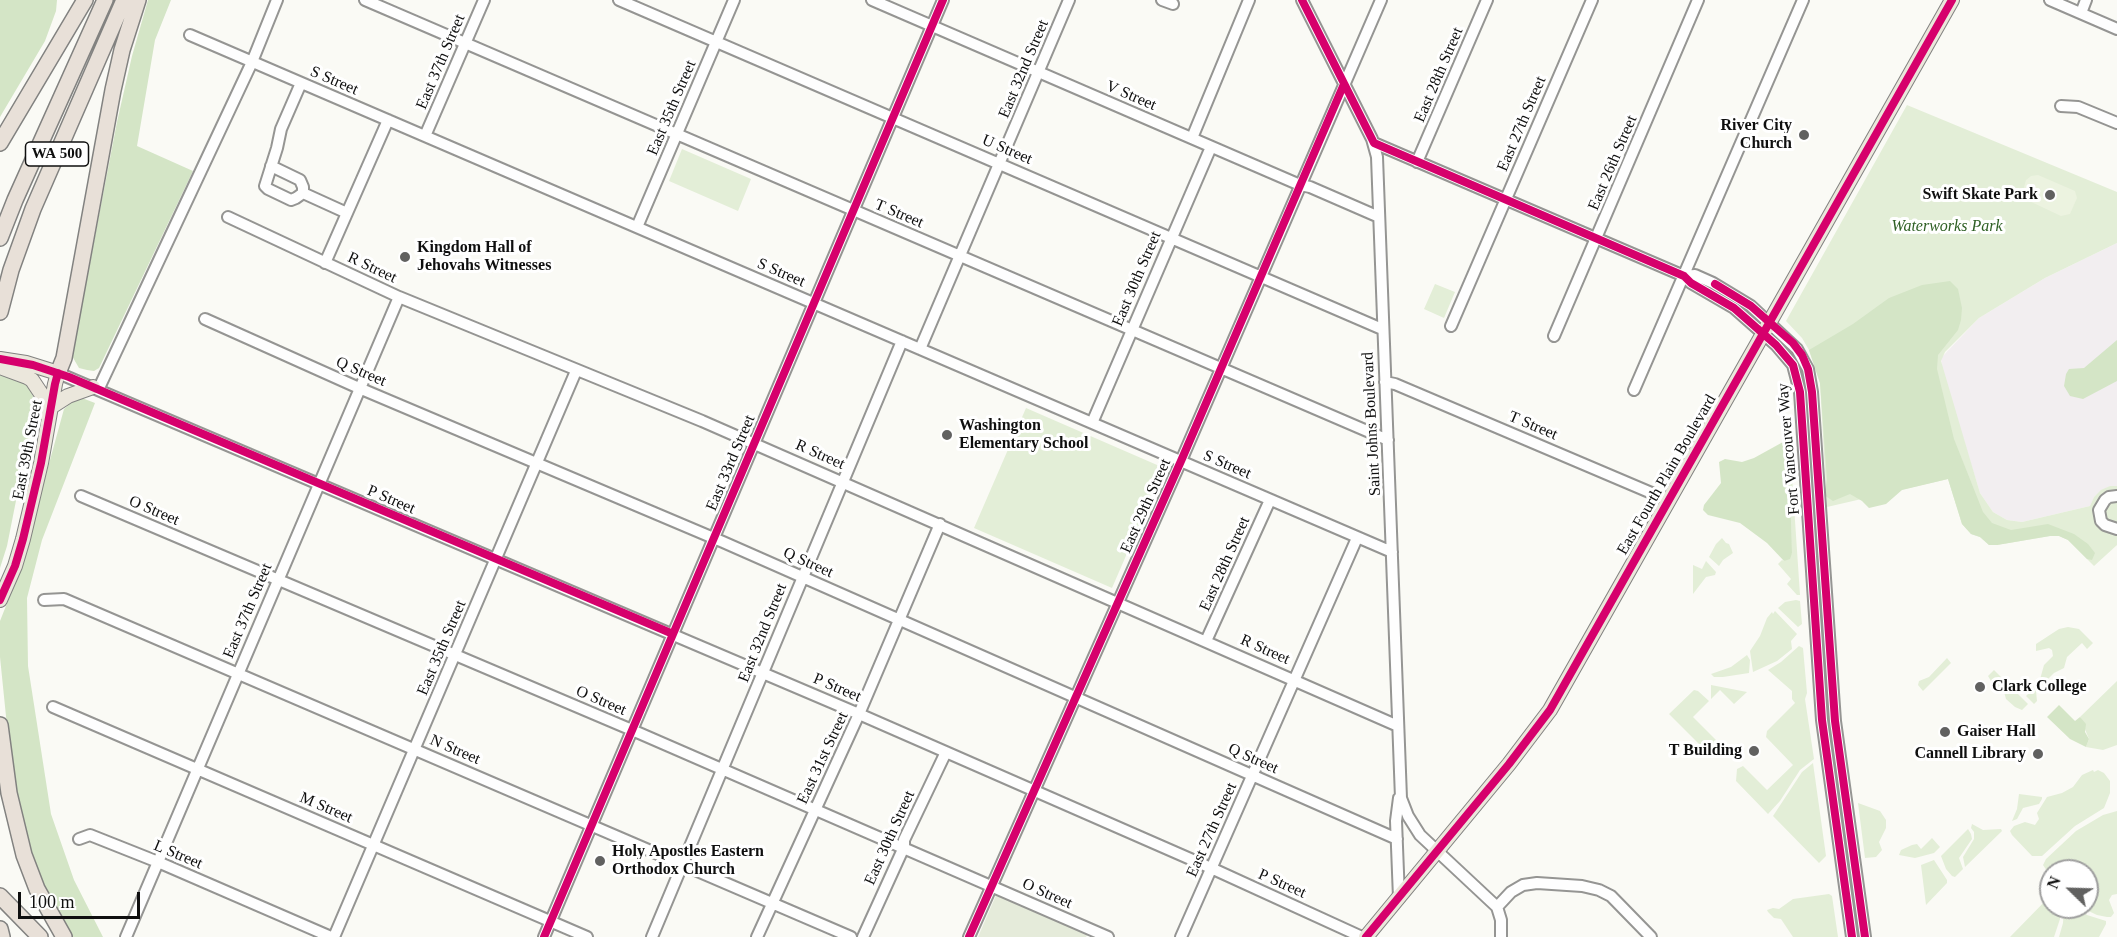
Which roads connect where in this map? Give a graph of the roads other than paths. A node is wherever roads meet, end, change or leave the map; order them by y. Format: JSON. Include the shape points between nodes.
{"nodes":[{"id":1,"x":85,"y":0,"type":"edge"},
{"id":2,"x":105,"y":0,"type":"edge"},
{"id":3,"x":124,"y":0,"type":"edge"},
{"id":4,"x":138,"y":0,"type":"edge"},
{"id":5,"x":277,"y":0,"type":"edge"},
{"id":6,"x":365,"y":0,"type":"edge"},
{"id":7,"x":484,"y":0,"type":"edge"},
{"id":8,"x":619,"y":0,"type":"edge"},
{"id":9,"x":734,"y":0,"type":"edge"},
{"id":10,"x":872,"y":0,"type":"edge"},
{"id":11,"x":944,"y":0,"type":"edge"},
{"id":12,"x":1069,"y":0,"type":"edge"},
{"id":13,"x":1249,"y":0,"type":"edge"},
{"id":14,"x":1302,"y":0,"type":"edge"},
{"id":15,"x":1381,"y":0,"type":"edge"},
{"id":16,"x":1487,"y":0,"type":"edge"},
{"id":17,"x":1592,"y":0,"type":"edge"},
{"id":18,"x":1698,"y":0,"type":"edge"},
{"id":19,"x":1803,"y":0,"type":"edge"},
{"id":20,"x":1951,"y":0,"type":"edge"},
{"id":21,"x":2050,"y":0,"type":"edge"},
{"id":22,"x":2086,"y":0,"type":"edge"},
{"id":23,"x":2081,"y":13,"type":"junction"},
{"id":24,"x":933,"y":26,"type":"junction"},
{"id":25,"x":2117,"y":29,"type":"edge"},
{"id":26,"x":190,"y":35,"type":"dead end"},
{"id":27,"x":716,"y":42,"type":"junction"},
{"id":28,"x":465,"y":43,"type":"junction"},
{"id":29,"x":252,"y":62,"type":"junction"},
{"id":30,"x":1040,"y":72,"type":"junction"},
{"id":31,"x":301,"y":83,"type":"junction"},
{"id":32,"x":1344,"y":84,"type":"junction"},
{"id":33,"x":2061,"y":106,"type":"dead end"},
{"id":34,"x":893,"y":118,"type":"junction"},
{"id":35,"x":388,"y":120,"type":"junction"},
{"id":36,"x":2117,"y":123,"type":"edge"},
{"id":37,"x":676,"y":134,"type":"junction"},
{"id":38,"x":425,"y":136,"type":"junction"},
{"id":39,"x":1192,"y":138,"type":"junction"},
{"id":40,"x":0,"y":143,"type":"edge"},
{"id":41,"x":1374,"y":143,"type":"junction"},
{"id":42,"x":1211,"y":147,"type":"junction"},
{"id":43,"x":1417,"y":162,"type":"junction"},
{"id":44,"x":999,"y":164,"type":"junction"},
{"id":45,"x":271,"y":166,"type":"junction"},
{"id":46,"x":1300,"y":185,"type":"junction"},
{"id":47,"x":303,"y":193,"type":"junction"},
{"id":48,"x":1506,"y":200,"type":"junction"},
{"id":49,"x":854,"y":211,"type":"junction"},
{"id":50,"x":347,"y":213,"type":"junction"},
{"id":51,"x":228,"y":217,"type":"dead end"},
{"id":52,"x":1379,"y":217,"type":"junction"},
{"id":53,"x":637,"y":227,"type":"junction"},
{"id":54,"x":0,"y":238,"type":"edge"},
{"id":55,"x":1171,"y":238,"type":"junction"},
{"id":56,"x":1597,"y":238,"type":"junction"},
{"id":57,"x":960,"y":256,"type":"junction"},
{"id":58,"x":325,"y":262,"type":"junction"},
{"id":59,"x":1261,"y":276,"type":"junction"},
{"id":60,"x":1684,"y":276,"type":"junction"},
{"id":61,"x":399,"y":297,"type":"junction"},
{"id":62,"x":814,"y":303,"type":"junction"},
{"id":63,"x":0,"y":312,"type":"edge"},
{"id":64,"x":205,"y":319,"type":"dead end"},
{"id":65,"x":1451,"y":326,"type":"dead end"},
{"id":66,"x":1766,"y":328,"type":"junction"},
{"id":67,"x":1382,"y":329,"type":"junction"},
{"id":68,"x":1132,"y":330,"type":"junction"},
{"id":69,"x":1554,"y":336,"type":"dead end"},
{"id":70,"x":902,"y":341,"type":"junction"},
{"id":71,"x":920,"y":349,"type":"junction"},
{"id":72,"x":0,"y":359,"type":"edge"},
{"id":73,"x":0,"y":367,"type":"edge"},
{"id":74,"x":1221,"y":369,"type":"junction"},
{"id":75,"x":576,"y":371,"type":"junction"},
{"id":76,"x":58,"y":373,"type":"junction"},
{"id":77,"x":1385,"y":382,"type":"junction"},
{"id":78,"x":359,"y":388,"type":"junction"},
{"id":79,"x":96,"y":389,"type":"junction"},
{"id":80,"x":1634,"y":390,"type":"dead end"},
{"id":81,"x":49,"y":414,"type":"junction"},
{"id":82,"x":1092,"y":423,"type":"junction"},
{"id":83,"x":1388,"y":440,"type":"junction"},
{"id":84,"x":754,"y":443,"type":"junction"},
{"id":85,"x":1181,"y":461,"type":"junction"},
{"id":86,"x":537,"y":463,"type":"junction"},
{"id":87,"x":842,"y":481,"type":"junction"},
{"id":88,"x":318,"y":483,"type":"junction"},
{"id":89,"x":81,"y":496,"type":"dead end"},
{"id":90,"x":2117,"y":496,"type":"edge"},
{"id":91,"x":1270,"y":500,"type":"junction"},
{"id":92,"x":1668,"y":500,"type":"junction"},
{"id":93,"x":940,"y":524,"type":"junction"},
{"id":94,"x":2117,"y":529,"type":"edge"},
{"id":95,"x":714,"y":538,"type":"junction"},
{"id":96,"x":1358,"y":538,"type":"junction"},
{"id":97,"x":1392,"y":552,"type":"junction"},
{"id":98,"x":496,"y":559,"type":"junction"},
{"id":99,"x":802,"y":577,"type":"junction"},
{"id":100,"x":278,"y":580,"type":"junction"},
{"id":101,"x":0,"y":600,"type":"edge"},
{"id":102,"x":44,"y":600,"type":"dead end"},
{"id":103,"x":1118,"y":602,"type":"junction"},
{"id":104,"x":899,"y":620,"type":"junction"},
{"id":105,"x":673,"y":634,"type":"junction"},
{"id":106,"x":1206,"y":641,"type":"junction"},
{"id":107,"x":456,"y":655,"type":"junction"},
{"id":108,"x":237,"y":673,"type":"junction"},
{"id":109,"x":763,"y":673,"type":"junction"},
{"id":110,"x":1295,"y":680,"type":"junction"},
{"id":111,"x":1076,"y":697,"type":"junction"},
{"id":112,"x":53,"y":707,"type":"dead end"},
{"id":113,"x":859,"y":714,"type":"junction"},
{"id":114,"x":0,"y":725,"type":"edge"},
{"id":115,"x":1398,"y":726,"type":"junction"},
{"id":116,"x":632,"y":730,"type":"junction"},
{"id":117,"x":415,"y":749,"type":"junction"},
{"id":118,"x":946,"y":752,"type":"junction"},
{"id":119,"x":197,"y":769,"type":"junction"},
{"id":120,"x":723,"y":770,"type":"junction"},
{"id":121,"x":1252,"y":775,"type":"junction"},
{"id":122,"x":1401,"y":789,"type":"junction"},
{"id":123,"x":1034,"y":791,"type":"junction"},
{"id":124,"x":816,"y":810,"type":"junction"},
{"id":125,"x":592,"y":825,"type":"junction"},
{"id":126,"x":1397,"y":839,"type":"junction"},
{"id":127,"x":79,"y":840,"type":"dead end"},
{"id":128,"x":374,"y":845,"type":"junction"},
{"id":129,"x":903,"y":847,"type":"junction"},
{"id":130,"x":1438,"y":851,"type":"junction"},
{"id":131,"x":158,"y":862,"type":"junction"},
{"id":132,"x":684,"y":864,"type":"junction"},
{"id":133,"x":1211,"y":868,"type":"junction"},
{"id":134,"x":993,"y":886,"type":"junction"},
{"id":135,"x":0,"y":896,"type":"edge"},
{"id":136,"x":1399,"y":898,"type":"junction"},
{"id":137,"x":772,"y":903,"type":"junction"},
{"id":138,"x":1497,"y":907,"type":"junction"},
{"id":139,"x":550,"y":921,"type":"junction"},
{"id":140,"x":0,"y":929,"type":"edge"},
{"id":141,"x":2,"y":937,"type":"edge"},
{"id":142,"x":40,"y":937,"type":"edge"},
{"id":143,"x":64,"y":937,"type":"edge"},
{"id":144,"x":126,"y":937,"type":"edge"},
{"id":145,"x":333,"y":937,"type":"edge"},
{"id":146,"x":544,"y":937,"type":"edge"},
{"id":147,"x":588,"y":937,"type":"edge"},
{"id":148,"x":652,"y":937,"type":"edge"},
{"id":149,"x":757,"y":937,"type":"edge"},
{"id":150,"x":851,"y":937,"type":"edge"},
{"id":151,"x":863,"y":937,"type":"edge"},
{"id":152,"x":969,"y":937,"type":"edge"},
{"id":153,"x":1108,"y":937,"type":"edge"},
{"id":154,"x":1181,"y":937,"type":"edge"},
{"id":155,"x":1364,"y":937,"type":"edge"},
{"id":156,"x":1501,"y":937,"type":"edge"},
{"id":157,"x":1651,"y":937,"type":"edge"},
{"id":158,"x":1852,"y":937,"type":"edge"},
{"id":159,"x":1864,"y":937,"type":"edge"}],
"edges":[{"from":1,"to":40,"type":"highway"},
{"from":2,"to":54,"type":"highway","number":"WA 500"},
{"from":3,"to":63,"type":"highway","number":"WA 500","via":[[33,209]]},
{"from":4,"to":76,"type":"highway","via":[[113,90]]},
{"from":5,"to":29,"type":"street"},
{"from":6,"to":28,"type":"street","name":"T Street"},
{"from":7,"to":28,"type":"street","name":"East 37th Street"},
{"from":8,"to":27,"type":"street","name":"U Street"},
{"from":9,"to":27,"type":"street","name":"East 35th Street"},
{"from":10,"to":24,"type":"street","name":"V Street"},
{"from":11,"to":24,"type":"street","name":"East 33rd Street"},
{"from":12,"to":30,"type":"street","name":"East 32nd Street"},
{"from":13,"to":39,"type":"street"},
{"from":14,"to":32,"type":"street","name":"Saint Johns Boulevard"},
{"from":15,"to":32,"type":"street","name":"East 29th Street"},
{"from":16,"to":43,"type":"street","name":"East 28th Street"},
{"from":17,"to":48,"type":"street","name":"East 27th Street"},
{"from":18,"to":56,"type":"street","name":"East 26th Street"},
{"from":19,"to":60,"type":"street"},
{"from":20,"to":66,"type":"main road","name":"East Fourth Plain Boulevard"},
{"from":21,"to":23,"type":"street"},
{"from":22,"to":23,"type":"street"},
{"from":23,"to":25,"type":"street"},
{"from":24,"to":30,"type":"street","name":"V Street"},
{"from":24,"to":34,"type":"street","name":"East 33rd Street"},
{"from":26,"to":29,"type":"street","name":"S Street"},
{"from":27,"to":34,"type":"street","name":"U Street"},
{"from":27,"to":37,"type":"street","name":"East 35th Street"},
{"from":28,"to":37,"type":"street","name":"T Street"},
{"from":28,"to":38,"type":"street","name":"East 37th Street"},
{"from":29,"to":31,"type":"street","name":"S Street"},
{"from":29,"to":79,"type":"street"},
{"from":30,"to":39,"type":"street","name":"V Street"},
{"from":30,"to":44,"type":"street","name":"East 32nd Street"},
{"from":31,"to":35,"type":"street","name":"S Street"},
{"from":31,"to":45,"type":"street","via":[[281,129]]},
{"from":32,"to":41,"type":"street","name":"Saint Johns Boulevard"},
{"from":32,"to":46,"type":"street","name":"East 29th Street"},
{"from":33,"to":36,"type":"street","via":[[2078,107]]},
{"from":34,"to":44,"type":"street","name":"U Street"},
{"from":34,"to":49,"type":"street","name":"East 33rd Street"},
{"from":35,"to":38,"type":"street","name":"S Street"},
{"from":35,"to":50,"type":"street"},
{"from":37,"to":49,"type":"street","name":"T Street"},
{"from":37,"to":53,"type":"street","name":"East 35th Street"},
{"from":38,"to":53,"type":"street","name":"S Street"},
{"from":39,"to":42,"type":"street","name":"V Street"},
{"from":41,"to":43,"type":"street","name":"Fort Vancouver Way"},
{"from":41,"to":52,"type":"street","name":"Saint Johns Boulevard"},
{"from":42,"to":46,"type":"street","name":"V Street"},
{"from":42,"to":55,"type":"street","name":"East 30th Street"},
{"from":43,"to":48,"type":"street","name":"Fort Vancouver Way"},
{"from":44,"to":55,"type":"street","name":"U Street"},
{"from":44,"to":57,"type":"street","name":"East 32nd Street"},
{"from":45,"to":47,"type":"street","via":[[300,180]]},
{"from":45,"to":47,"type":"street","via":[[265,186],[268,189],[291,200]]},
{"from":46,"to":52,"type":"street","name":"V Street"},
{"from":46,"to":59,"type":"street","name":"East 29th Street"},
{"from":47,"to":50,"type":"street"},
{"from":48,"to":56,"type":"street","name":"Fort Vancouver Way"},
{"from":48,"to":65,"type":"street","name":"East 27th Street"},
{"from":49,"to":57,"type":"street","name":"T Street"},
{"from":49,"to":62,"type":"street","name":"East 33rd Street"},
{"from":50,"to":58,"type":"street"},
{"from":51,"to":58,"type":"street","name":"R Street"},
{"from":52,"to":67,"type":"street","name":"Saint Johns Boulevard"},
{"from":53,"to":62,"type":"street","name":"S Street"},
{"from":55,"to":59,"type":"street","name":"U Street"},
{"from":55,"to":68,"type":"street","name":"East 30th Street"},
{"from":56,"to":60,"type":"street","name":"Fort Vancouver Way"},
{"from":56,"to":69,"type":"street","name":"East 26th Street"},
{"from":57,"to":68,"type":"street","name":"T Street"},
{"from":57,"to":71,"type":"street","name":"East 32nd Street"},
{"from":58,"to":61,"type":"street","name":"R Street"},
{"from":59,"to":67,"type":"street","name":"U Street"},
{"from":59,"to":74,"type":"street","name":"East 29th Street"},
{"from":60,"to":66,"type":"street","name":"Fort Vancouver Way"},
{"from":60,"to":80,"type":"street"},
{"from":61,"to":75,"type":"street","name":"R Street"},
{"from":61,"to":78,"type":"street","name":"East 37th Street"},
{"from":62,"to":70,"type":"street","name":"S Street"},
{"from":62,"to":84,"type":"street","name":"East 33rd Street"},
{"from":64,"to":78,"type":"street","name":"Q Street"},
{"from":66,"to":92,"type":"main road","name":"East Fourth Plain Boulevard"},
{"from":66,"to":158,"type":"street","name":"Fort Vancouver Way","via":[[1793,364],[1800,392],[1822,720]]},
{"from":66,"to":159,"type":"street","name":"Fort Vancouver Way","via":[[1792,343],[1802,355],[1812,392],[1834,721]]},
{"from":67,"to":77,"type":"street","name":"Saint Johns Boulevard"},
{"from":68,"to":74,"type":"street","name":"T Street"},
{"from":68,"to":82,"type":"street","name":"East 30th Street"},
{"from":70,"to":71,"type":"street","name":"S Street"},
{"from":70,"to":87,"type":"street","name":"East 32nd Street"},
{"from":71,"to":82,"type":"street","name":"S Street"},
{"from":72,"to":76,"type":"main road"},
{"from":73,"to":81,"type":"main road","via":[[32,380]]},
{"from":74,"to":83,"type":"street","name":"T Street"},
{"from":74,"to":85,"type":"street","name":"East 29th Street"},
{"from":75,"to":84,"type":"street","name":"R Street"},
{"from":75,"to":86,"type":"street","name":"East 35th Street"},
{"from":76,"to":79,"type":"street","name":"P Street"},
{"from":76,"to":81,"type":"main road","name":"East 39th Street"},
{"from":77,"to":83,"type":"street","name":"Saint Johns Boulevard"},
{"from":77,"to":92,"type":"street","name":"T Street"},
{"from":78,"to":86,"type":"street","name":"Q Street"},
{"from":78,"to":88,"type":"street","name":"East 37th Street"},
{"from":79,"to":81,"type":"main road","via":[[68,396]]},
{"from":79,"to":88,"type":"street","name":"P Street"},
{"from":81,"to":101,"type":"main road","name":"East 39th Street","via":[[21,548]]},
{"from":82,"to":85,"type":"street","name":"S Street"},
{"from":83,"to":97,"type":"street","name":"Saint Johns Boulevard"},
{"from":84,"to":87,"type":"street","name":"R Street"},
{"from":84,"to":95,"type":"street","name":"East 33rd Street"},
{"from":85,"to":91,"type":"street","name":"S Street"},
{"from":85,"to":103,"type":"street","name":"East 29th Street"},
{"from":86,"to":95,"type":"street","name":"Q Street"},
{"from":86,"to":98,"type":"street","name":"East 35th Street"},
{"from":87,"to":93,"type":"street","name":"R Street"},
{"from":87,"to":99,"type":"street","name":"East 32nd Street"},
{"from":88,"to":98,"type":"street","name":"P Street"},
{"from":88,"to":100,"type":"street","name":"East 37th Street"},
{"from":89,"to":100,"type":"street","name":"O Street"},
{"from":90,"to":94,"type":"street","via":[[2104,500],[2099,510],[2105,525]]},
{"from":91,"to":96,"type":"street","name":"S Street"},
{"from":91,"to":106,"type":"street","name":"East 28th Street"},
{"from":92,"to":130,"type":"main road","name":"East Fourth Plain Boulevard","via":[[1550,710]]},
{"from":93,"to":103,"type":"street","name":"R Street"},
{"from":93,"to":104,"type":"street","name":"East 31st Street"},
{"from":95,"to":99,"type":"street","name":"Q Street"},
{"from":95,"to":105,"type":"street","name":"East 33rd Street"},
{"from":96,"to":97,"type":"street","name":"S Street"},
{"from":96,"to":110,"type":"street","name":"East 27th Street"},
{"from":97,"to":115,"type":"street","name":"Saint Johns Boulevard"},
{"from":98,"to":105,"type":"street","name":"P Street"},
{"from":98,"to":107,"type":"street","name":"East 35th Street"},
{"from":99,"to":104,"type":"street","name":"Q Street"},
{"from":99,"to":109,"type":"street","name":"East 32nd Street"},
{"from":100,"to":107,"type":"street","name":"O Street"},
{"from":100,"to":108,"type":"street","name":"East 37th Street"},
{"from":102,"to":108,"type":"street","name":"N Street","via":[[64,599]]},
{"from":103,"to":106,"type":"street","name":"R Street"},
{"from":103,"to":111,"type":"street","name":"East 29th Street"},
{"from":104,"to":111,"type":"street","name":"Q Street"},
{"from":104,"to":113,"type":"street","name":"East 31st Street"},
{"from":105,"to":109,"type":"street","name":"P Street"},
{"from":105,"to":116,"type":"street","name":"East 33rd Street"},
{"from":106,"to":110,"type":"street","name":"R Street"},
{"from":107,"to":116,"type":"street","name":"O Street"},
{"from":107,"to":117,"type":"street","name":"East 35th Street"},
{"from":108,"to":117,"type":"street","name":"N Street"},
{"from":108,"to":119,"type":"street","name":"East 37th Street"},
{"from":109,"to":113,"type":"street","name":"P Street"},
{"from":109,"to":120,"type":"street","name":"East 32nd Street"},
{"from":110,"to":115,"type":"street","name":"R Street"},
{"from":110,"to":121,"type":"street","name":"East 27th Street"},
{"from":111,"to":121,"type":"street","name":"Q Street"},
{"from":111,"to":123,"type":"street","name":"East 29th Street"},
{"from":112,"to":119,"type":"street","name":"M Street"},
{"from":113,"to":118,"type":"street","name":"P Street"},
{"from":113,"to":124,"type":"street","name":"East 31st Street"},
{"from":114,"to":143,"type":"highway","via":[[9,794],[24,855],[37,889]]},
{"from":115,"to":122,"type":"street","name":"Saint Johns Boulevard"},
{"from":116,"to":120,"type":"street","name":"O Street"},
{"from":116,"to":125,"type":"street","name":"East 33rd Street"},
{"from":117,"to":125,"type":"street","name":"N Street"},
{"from":117,"to":128,"type":"street","name":"East 35th Street"},
{"from":118,"to":123,"type":"street","name":"P Street"},
{"from":118,"to":129,"type":"street","name":"East 30th Street"},
{"from":119,"to":128,"type":"street","name":"M Street"},
{"from":119,"to":131,"type":"street","name":"East 37th Street"},
{"from":120,"to":124,"type":"street","name":"O Street"},
{"from":120,"to":132,"type":"street","name":"East 32nd Street"},
{"from":121,"to":126,"type":"street","name":"Q Street"},
{"from":121,"to":133,"type":"street","name":"East 27th Street"},
{"from":122,"to":126,"type":"street"},
{"from":122,"to":130,"type":"street","name":"Saint Johns Boulevard","via":[[1410,821]]},
{"from":123,"to":133,"type":"street","name":"P Street"},
{"from":123,"to":134,"type":"street","name":"East 29th Street"},
{"from":124,"to":129,"type":"street","name":"O Street"},
{"from":124,"to":137,"type":"street","name":"East 31st Street"},
{"from":125,"to":132,"type":"street","name":"N Street"},
{"from":125,"to":139,"type":"street","name":"East 33rd Street"},
{"from":126,"to":136,"type":"street"},
{"from":127,"to":131,"type":"street","name":"L Street","via":[[90,835]]},
{"from":128,"to":139,"type":"street","name":"M Street"},
{"from":128,"to":145,"type":"street","name":"East 35th Street"},
{"from":129,"to":134,"type":"street","name":"O Street"},
{"from":129,"to":151,"type":"street","name":"East 30th Street"},
{"from":130,"to":136,"type":"main road","name":"East Fourth Plain Boulevard"},
{"from":130,"to":138,"type":"street","name":"Saint Johns Boulevard"},
{"from":131,"to":144,"type":"street","name":"East 37th Street"},
{"from":131,"to":145,"type":"street","name":"L Street"},
{"from":132,"to":137,"type":"street","name":"N Street"},
{"from":132,"to":148,"type":"street","name":"East 32nd Street"},
{"from":133,"to":154,"type":"street","name":"East 27th Street"},
{"from":133,"to":155,"type":"street","name":"P Street"},
{"from":134,"to":152,"type":"street","name":"East 29th Street"},
{"from":134,"to":153,"type":"street","name":"O Street"},
{"from":135,"to":142,"type":"highway"},
{"from":136,"to":155,"type":"main road","name":"East Fourth Plain Boulevard"},
{"from":137,"to":149,"type":"street","name":"East 31st Street"},
{"from":137,"to":150,"type":"street","name":"N Street"},
{"from":138,"to":156,"type":"street"},
{"from":138,"to":157,"type":"street","via":[[1523,885],[1582,886],[1611,896]]},
{"from":139,"to":146,"type":"street","name":"East 33rd Street"},
{"from":139,"to":147,"type":"street","name":"M Street"},
{"from":140,"to":141,"type":"highway"}]}
